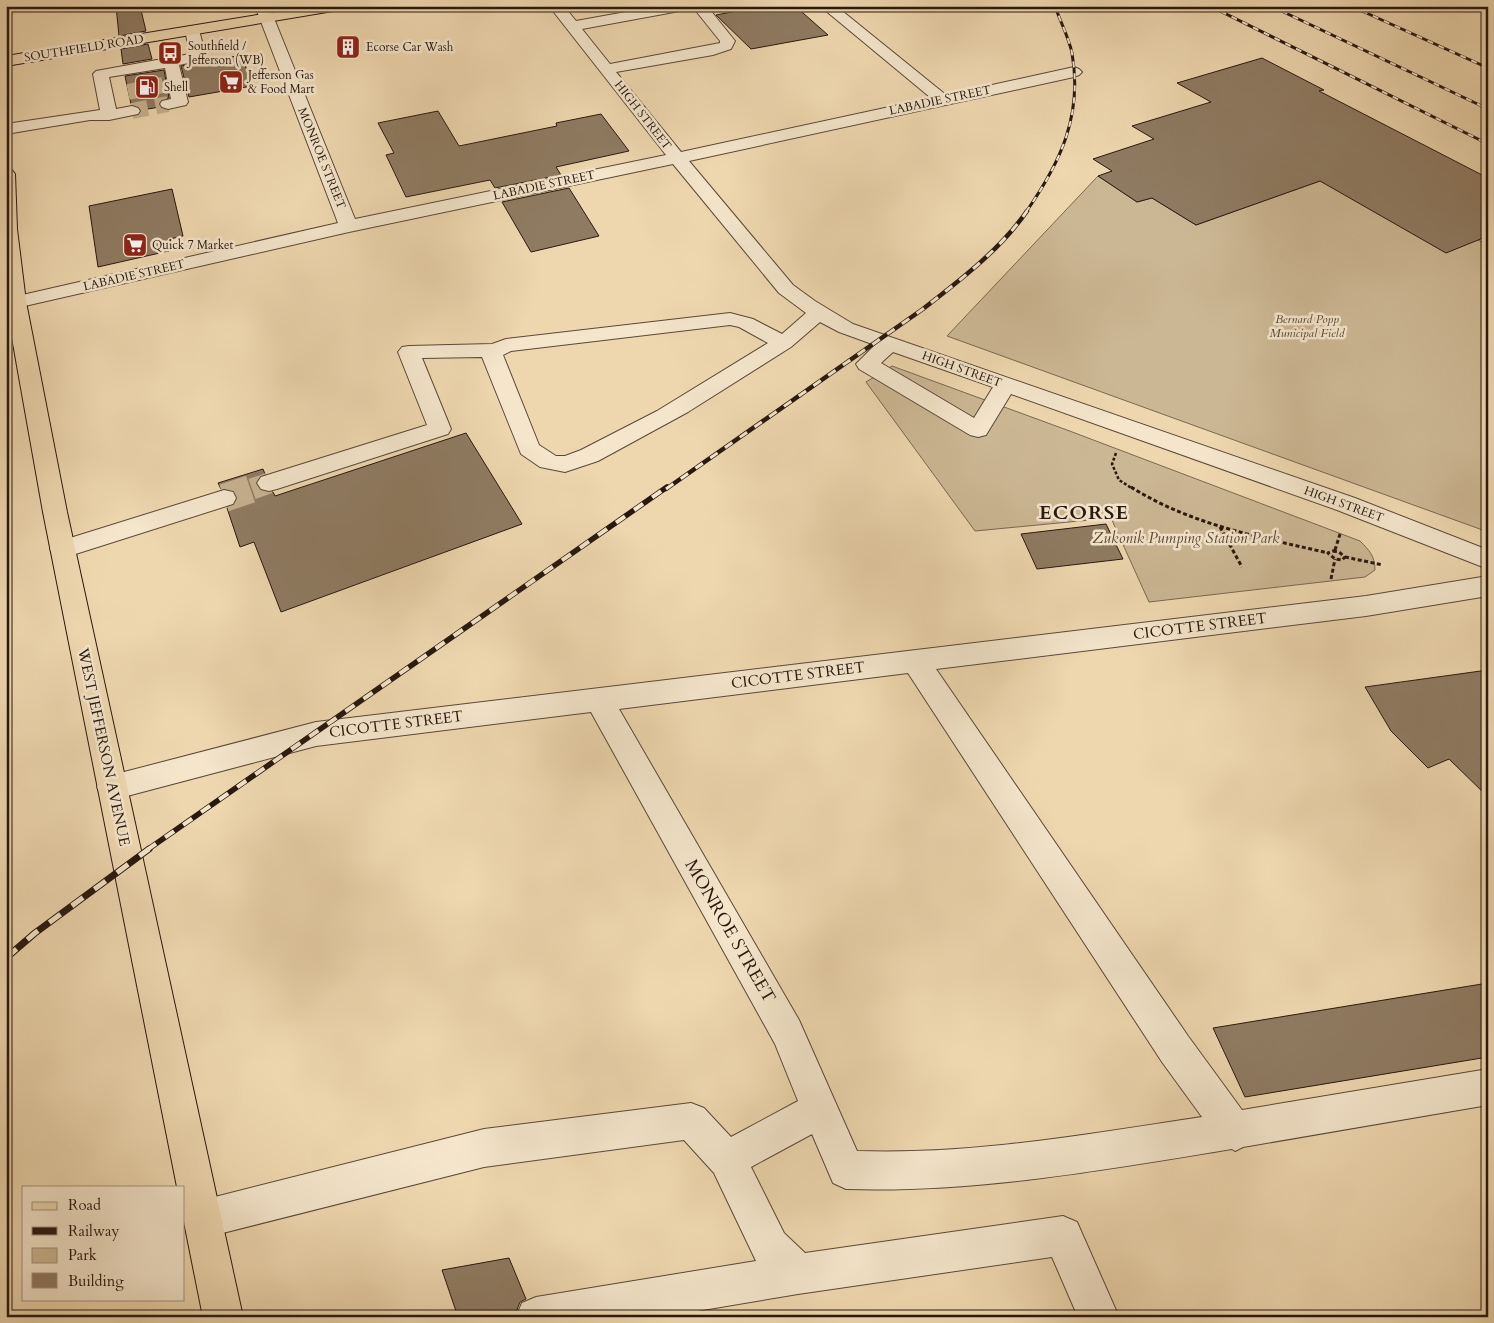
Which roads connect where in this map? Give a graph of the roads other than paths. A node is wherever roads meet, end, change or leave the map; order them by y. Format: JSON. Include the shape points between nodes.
{"nodes":[{"id":1,"x":340,"y":6,"type":"edge"},
{"id":2,"x":556,"y":6,"type":"edge"},
{"id":3,"x":684,"y":6,"type":"edge"},
{"id":4,"x":698,"y":6,"type":"edge"},
{"id":5,"x":827,"y":6,"type":"edge"},
{"id":6,"x":265,"y":12,"type":"edge"},
{"id":7,"x":572,"y":26,"type":"junction"},
{"id":8,"x":192,"y":30,"type":"junction"},
{"id":9,"x":97,"y":46,"type":"junction"},
{"id":10,"x":6,"y":61,"type":"edge"},
{"id":11,"x":607,"y":69,"type":"junction"},
{"id":12,"x":1074,"y":72,"type":"dead end"},
{"id":13,"x":115,"y":92,"type":"junction"},
{"id":14,"x":943,"y":100,"type":"junction"},
{"id":15,"x":6,"y":129,"type":"edge"},
{"id":16,"x":677,"y":158,"type":"junction"},
{"id":17,"x":6,"y":174,"type":"edge"},
{"id":18,"x":7,"y":206,"type":"edge"},
{"id":19,"x":349,"y":226,"type":"junction"},
{"id":20,"x":16,"y":302,"type":"junction"},
{"id":21,"x":818,"y":313,"type":"junction"},
{"id":22,"x":784,"y":343,"type":"junction"},
{"id":23,"x":891,"y":343,"type":"junction"},
{"id":24,"x":495,"y":350,"type":"junction"},
{"id":25,"x":1006,"y":384,"type":"junction"},
{"id":26,"x":269,"y":483,"type":"tunnel mouth"},
{"id":27,"x":224,"y":498,"type":"tunnel mouth"},
{"id":28,"x":63,"y":549,"type":"junction"},
{"id":29,"x":1488,"y":560,"type":"edge"},
{"id":30,"x":1488,"y":586,"type":"edge"},
{"id":31,"x":916,"y":661,"type":"junction"},
{"id":32,"x":599,"y":700,"type":"junction"},
{"id":33,"x":112,"y":787,"type":"junction"},
{"id":34,"x":1488,"y":1086,"type":"edge"},
{"id":35,"x":820,"y":1110,"type":"junction"},
{"id":36,"x":1235,"y":1132,"type":"junction"},
{"id":37,"x":727,"y":1160,"type":"junction"},
{"id":38,"x":202,"y":1219,"type":"junction"},
{"id":39,"x":798,"y":1274,"type":"junction"},
{"id":40,"x":223,"y":1317,"type":"edge"},
{"id":41,"x":536,"y":1317,"type":"edge"},
{"id":42,"x":1099,"y":1317,"type":"edge"}],
"edges":[{"from":1,"to":6,"type":"main road","name":"SOUTHFIELD ROAD"},
{"from":2,"to":7,"type":"street","name":"HIGH STREET"},
{"from":3,"to":7,"type":"street"},
{"from":4,"to":11,"type":"street","via":[[728,41],[726,46]]},
{"from":5,"to":14,"type":"street"},
{"from":6,"to":8,"type":"main road","name":"SOUTHFIELD ROAD"},
{"from":6,"to":19,"type":"street","name":"MONROE STREET"},
{"from":7,"to":11,"type":"street","name":"HIGH STREET"},
{"from":8,"to":9,"type":"main road","name":"SOUTHFIELD ROAD"},
{"from":8,"to":13,"type":"street","via":[[198,57],[169,81]]},
{"from":9,"to":10,"type":"main road","name":"SOUTHFIELD ROAD"},
{"from":9,"to":13,"type":"street"},
{"from":11,"to":16,"type":"street","name":"HIGH STREET"},
{"from":12,"to":14,"type":"street","name":"LABADIE STREET"},
{"from":13,"to":15,"type":"street","via":[[90,115]]},
{"from":14,"to":16,"type":"street","name":"LABADIE STREET"},
{"from":16,"to":19,"type":"street","name":"LABADIE STREET"},
{"from":16,"to":21,"type":"street","name":"HIGH STREET","via":[[786,288]]},
{"from":17,"to":18,"type":"main road","name":"WEST JEFFERSON AVENUE"},
{"from":18,"to":20,"type":"main road","name":"WEST JEFFERSON AVENUE"},
{"from":19,"to":20,"type":"street","name":"LABADIE STREET"},
{"from":20,"to":28,"type":"main road","name":"WEST JEFFERSON AVENUE"},
{"from":21,"to":22,"type":"street"},
{"from":21,"to":23,"type":"street","name":"HIGH STREET","via":[[846,328]]},
{"from":22,"to":24,"type":"street","via":[[746,322],[730,319],[506,345]]},
{"from":22,"to":24,"type":"street","via":[[634,433],[570,463],[558,464],[542,459],[529,449],[492,355]]},
{"from":23,"to":25,"type":"street","name":"HIGH STREET"},
{"from":23,"to":25,"type":"street","via":[[867,364],[978,430]]},
{"from":24,"to":26,"type":"street","via":[[409,352],[440,429]]},
{"from":25,"to":29,"type":"street","name":"HIGH STREET","via":[[1346,504]]},
{"from":27,"to":28,"type":"street"},
{"from":28,"to":33,"type":"main road","name":"WEST JEFFERSON AVENUE"},
{"from":30,"to":31,"type":"street","name":"CICOTTE STREET","via":[[1366,606]]},
{"from":31,"to":32,"type":"street","name":"CICOTTE STREET"},
{"from":31,"to":36,"type":"street","via":[[1175,1049]]},
{"from":32,"to":33,"type":"street","name":"CICOTTE STREET","via":[[316,734]]},
{"from":32,"to":35,"type":"street","name":"MONROE STREET","via":[[787,1032]]},
{"from":33,"to":38,"type":"main road","name":"WEST JEFFERSON AVENUE"},
{"from":34,"to":36,"type":"street"},
{"from":35,"to":36,"type":"street","name":"MONROE STREET","via":[[846,1170],[893,1172],[975,1167]]},
{"from":35,"to":37,"type":"street"},
{"from":37,"to":38,"type":"street","via":[[691,1121],[484,1148]]},
{"from":37,"to":39,"type":"street","via":[[770,1247]]},
{"from":38,"to":40,"type":"main road","name":"WEST JEFFERSON AVENUE"},
{"from":39,"to":41,"type":"street"},
{"from":39,"to":42,"type":"street","via":[[1064,1236]]}]}
